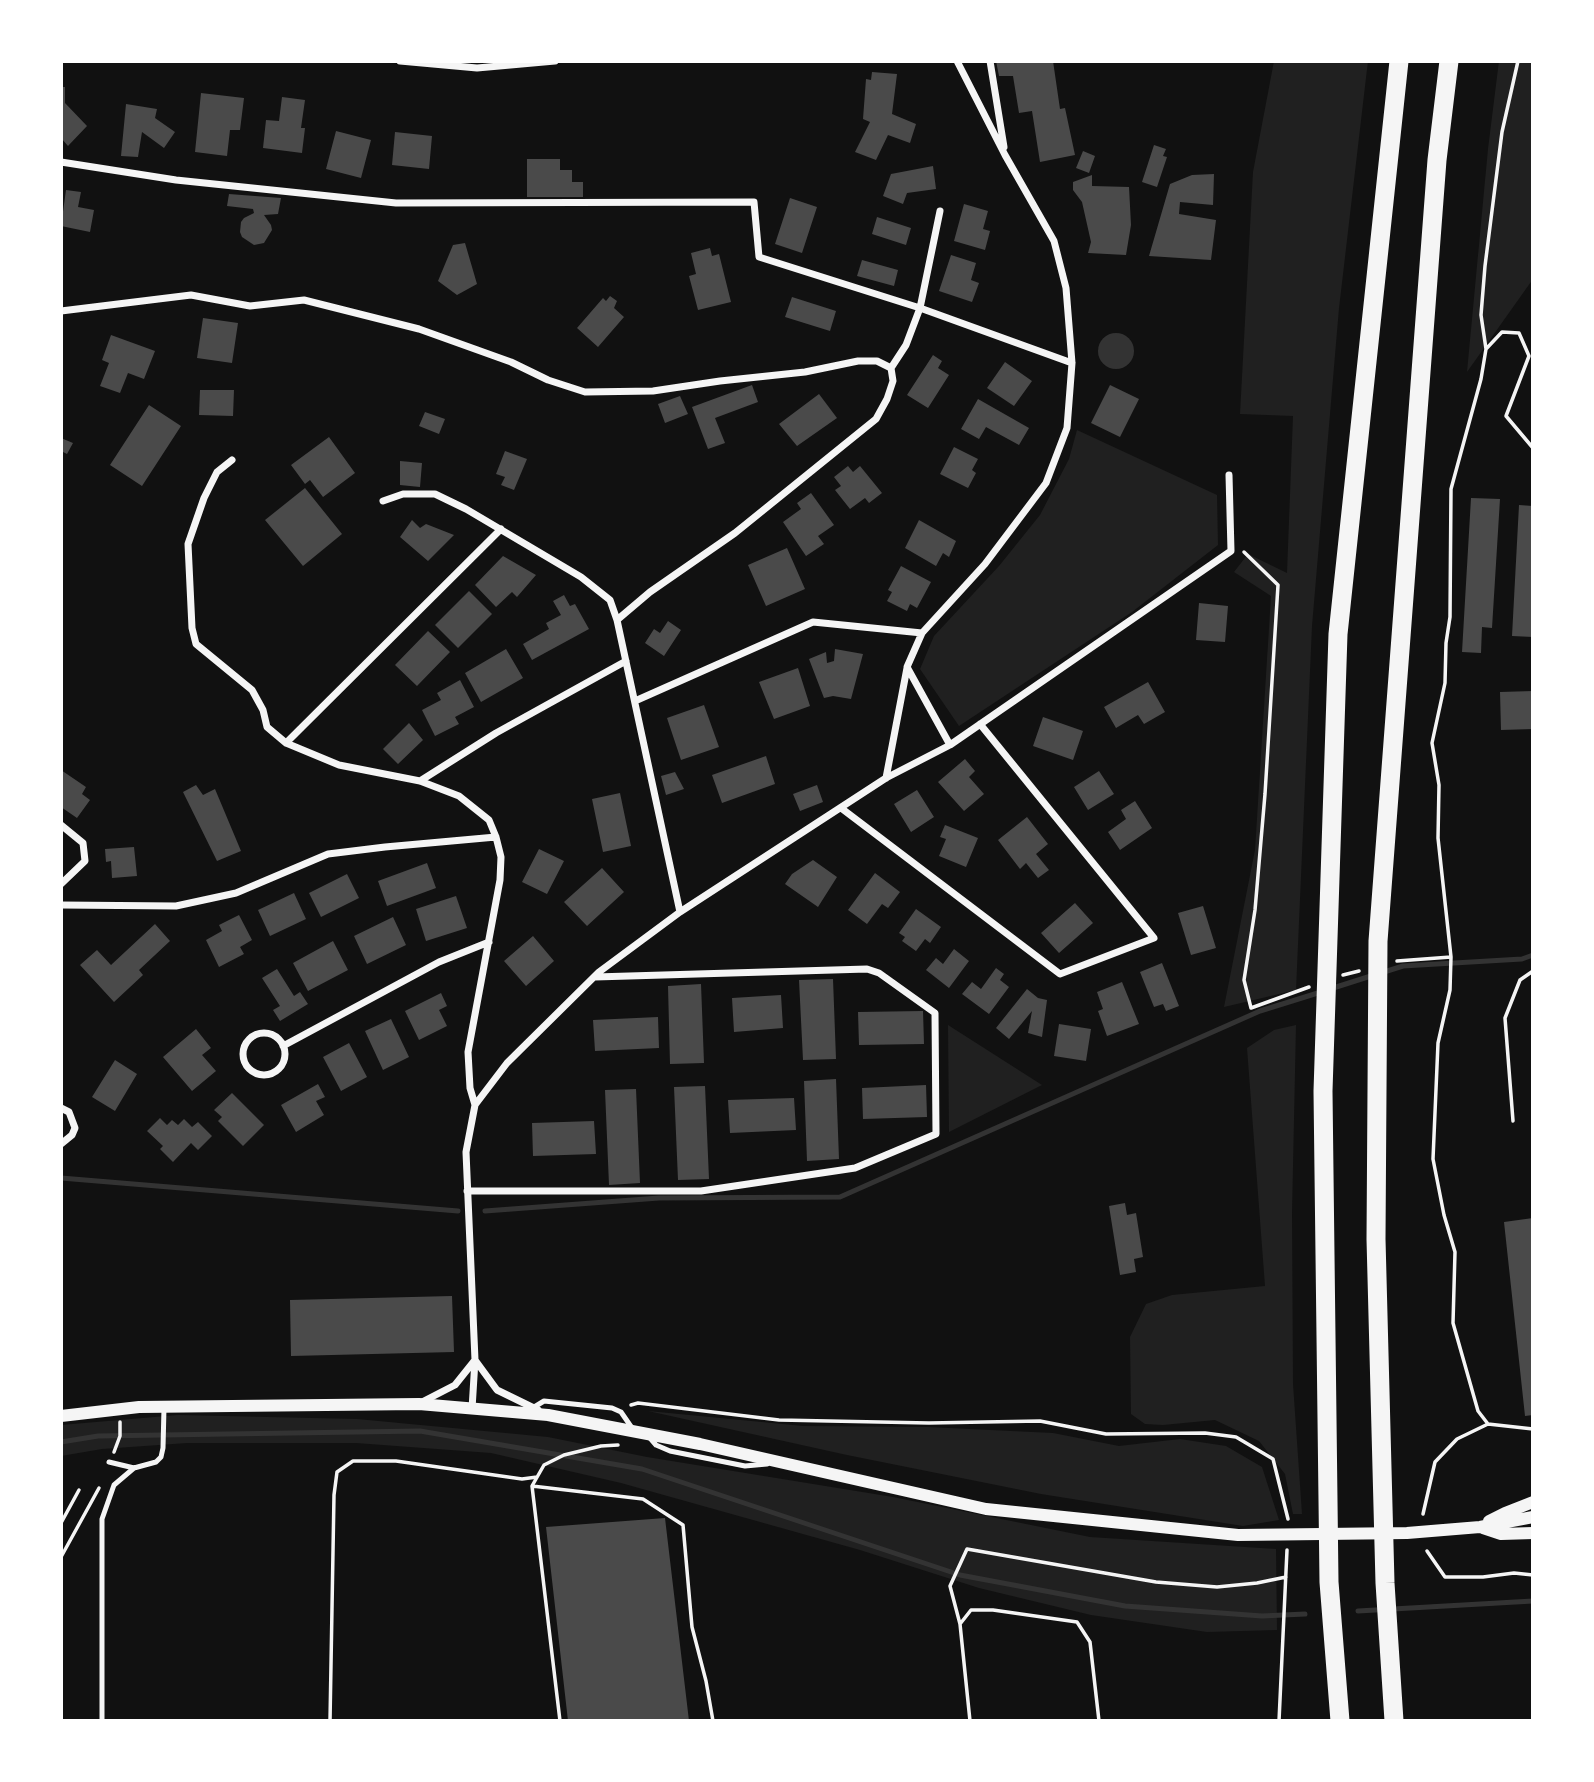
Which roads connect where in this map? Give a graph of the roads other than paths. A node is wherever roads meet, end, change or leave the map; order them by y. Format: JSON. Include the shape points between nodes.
{"nodes":[{"id":1,"x":400,"y":61,"type":"edge"},
{"id":2,"x":555,"y":61,"type":"edge"},
{"id":3,"x":957,"y":61,"type":"edge"},
{"id":4,"x":990,"y":61,"type":"edge"},
{"id":5,"x":1399,"y":61,"type":"edge"},
{"id":6,"x":1449,"y":61,"type":"edge"},
{"id":7,"x":1005,"y":155,"type":"junction"},
{"id":8,"x":61,"y":162,"type":"edge"},
{"id":9,"x":940,"y":211,"type":"dead end"},
{"id":10,"x":920,"y":308,"type":"junction"},
{"id":11,"x":61,"y":311,"type":"edge"},
{"id":12,"x":1072,"y":363,"type":"junction"},
{"id":13,"x":891,"y":368,"type":"junction"},
{"id":14,"x":232,"y":460,"type":"dead end"},
{"id":15,"x":1229,"y":475,"type":"dead end"},
{"id":16,"x":383,"y":501,"type":"dead end"},
{"id":17,"x":500,"y":529,"type":"junction"},
{"id":18,"x":618,"y":620,"type":"junction"},
{"id":19,"x":922,"y":633,"type":"junction"},
{"id":20,"x":626,"y":661,"type":"junction"},
{"id":21,"x":907,"y":667,"type":"junction"},
{"id":22,"x":635,"y":701,"type":"junction"},
{"id":23,"x":980,"y":724,"type":"junction"},
{"id":24,"x":286,"y":743,"type":"junction"},
{"id":25,"x":950,"y":745,"type":"junction"},
{"id":26,"x":886,"y":778,"type":"junction"},
{"id":27,"x":420,"y":781,"type":"junction"},
{"id":28,"x":841,"y":808,"type":"junction"},
{"id":29,"x":61,"y":825,"type":"edge"},
{"id":30,"x":496,"y":837,"type":"junction"},
{"id":31,"x":61,"y":884,"type":"edge"},
{"id":32,"x":61,"y":905,"type":"edge"},
{"id":33,"x":680,"y":912,"type":"junction"},
{"id":34,"x":489,"y":942,"type":"junction"},
{"id":35,"x":594,"y":977,"type":"junction"},
{"id":36,"x":283,"y":1046,"type":"junction"},
{"id":37,"x":475,"y":1105,"type":"junction"},
{"id":38,"x":61,"y":1108,"type":"edge"},
{"id":39,"x":61,"y":1144,"type":"edge"},
{"id":40,"x":467,"y":1191,"type":"junction"},
{"id":41,"x":475,"y":1360,"type":"junction"},
{"id":42,"x":419,"y":1404,"type":"junction"},
{"id":43,"x":164,"y":1406,"type":"junction"},
{"id":44,"x":472,"y":1410,"type":"junction"},
{"id":45,"x":528,"y":1411,"type":"junction"},
{"id":46,"x":61,"y":1416,"type":"edge"},
{"id":47,"x":639,"y":1432,"type":"junction"},
{"id":48,"x":109,"y":1462,"type":"road end"},
{"id":49,"x":781,"y":1462,"type":"junction"},
{"id":50,"x":134,"y":1468,"type":"junction"},
{"id":51,"x":1533,"y":1502,"type":"edge"},
{"id":52,"x":1533,"y":1517,"type":"edge"},
{"id":53,"x":1480,"y":1527,"type":"junction"},
{"id":54,"x":1533,"y":1533,"type":"edge"},
{"id":55,"x":102,"y":1721,"type":"edge"},
{"id":56,"x":1339,"y":1721,"type":"edge"},
{"id":57,"x":1394,"y":1721,"type":"edge"}],
"edges":[{"from":1,"to":2,"type":"street","via":[[477,68]]},
{"from":3,"to":7,"type":"street"},
{"from":4,"to":7,"type":"street"},
{"from":5,"to":56,"type":"highway","via":[[1338,634],[1327,929],[1329,1581]]},
{"from":6,"to":57,"type":"highway","via":[[1437,160],[1378,941],[1376,1253],[1385,1583]]},
{"from":7,"to":12,"type":"street","via":[[1054,241],[1066,288]]},
{"from":8,"to":10,"type":"street","via":[[176,180],[396,203],[754,202],[759,257]]},
{"from":9,"to":10,"type":"street"},
{"from":10,"to":12,"type":"street"},
{"from":10,"to":13,"type":"street"},
{"from":11,"to":13,"type":"street","via":[[191,295],[250,306],[304,300],[419,328],[585,392],[653,391],[858,361],[877,361]]},
{"from":12,"to":19,"type":"street","via":[[1067,428],[1046,483],[985,564]]},
{"from":13,"to":18,"type":"street","via":[[887,399],[876,419]]},
{"from":14,"to":24,"type":"street","via":[[217,472],[188,544],[192,628],[196,644],[252,690],[267,727]]},
{"from":15,"to":23,"type":"street","via":[[1231,551]]},
{"from":16,"to":17,"type":"street","via":[[403,494],[435,494]]},
{"from":17,"to":18,"type":"street","via":[[581,577],[610,600]]},
{"from":17,"to":24,"type":"street"},
{"from":18,"to":20,"type":"street"},
{"from":19,"to":21,"type":"street"},
{"from":19,"to":22,"type":"street","via":[[813,622]]},
{"from":20,"to":22,"type":"street"},
{"from":20,"to":27,"type":"street"},
{"from":21,"to":25,"type":"street"},
{"from":21,"to":26,"type":"street"},
{"from":22,"to":33,"type":"street"},
{"from":23,"to":25,"type":"street"},
{"from":23,"to":28,"type":"street","via":[[1154,937],[1060,974]]},
{"from":24,"to":27,"type":"street","via":[[339,765]]},
{"from":25,"to":26,"type":"street"},
{"from":26,"to":28,"type":"street"},
{"from":27,"to":30,"type":"street","via":[[459,796],[489,820]]},
{"from":28,"to":33,"type":"street"},
{"from":29,"to":31,"type":"street","via":[[83,843],[85,862]]},
{"from":30,"to":32,"type":"street","via":[[328,855],[236,893],[176,906]]},
{"from":30,"to":34,"type":"street","via":[[500,880]]},
{"from":33,"to":35,"type":"street"},
{"from":34,"to":36,"type":"street","via":[[439,962]]},
{"from":34,"to":37,"type":"street","via":[[468,1052]]},
{"from":35,"to":37,"type":"street","via":[[506,1063]]},
{"from":35,"to":40,"type":"street","via":[[867,969],[879,973],[934,1013],[936,1134],[855,1168],[701,1191]]},
{"from":36,"to":36,"type":"street","via":[[273,1035],[254,1035],[244,1047],[244,1062],[254,1072],[271,1073],[283,1062]]},
{"from":37,"to":40,"type":"street","via":[[466,1152]]},
{"from":38,"to":39,"type":"street","via":[[69,1112],[75,1128]]},
{"from":40,"to":41,"type":"street"},
{"from":41,"to":42,"type":"street","via":[[455,1385]]},
{"from":41,"to":44,"type":"street"},
{"from":41,"to":45,"type":"street","via":[[497,1390]]},
{"from":42,"to":43,"type":"street"},
{"from":42,"to":44,"type":"street"},
{"from":43,"to":46,"type":"street"},
{"from":43,"to":50,"type":"lane","via":[[161,1457]]},
{"from":44,"to":45,"type":"street"},
{"from":45,"to":47,"type":"street"},
{"from":45,"to":47,"type":"lane","via":[[544,1401],[612,1408]]},
{"from":47,"to":49,"type":"street"},
{"from":47,"to":49,"type":"lane","via":[[670,1451],[745,1466]]},
{"from":48,"to":50,"type":"lane"},
{"from":49,"to":53,"type":"street","via":[[986,1509],[1238,1535]]},
{"from":50,"to":55,"type":"lane","via":[[114,1485],[102,1519]]},
{"from":51,"to":53,"type":"street"},
{"from":52,"to":53,"type":"street"},
{"from":53,"to":54,"type":"street","via":[[1501,1534]]}]}
